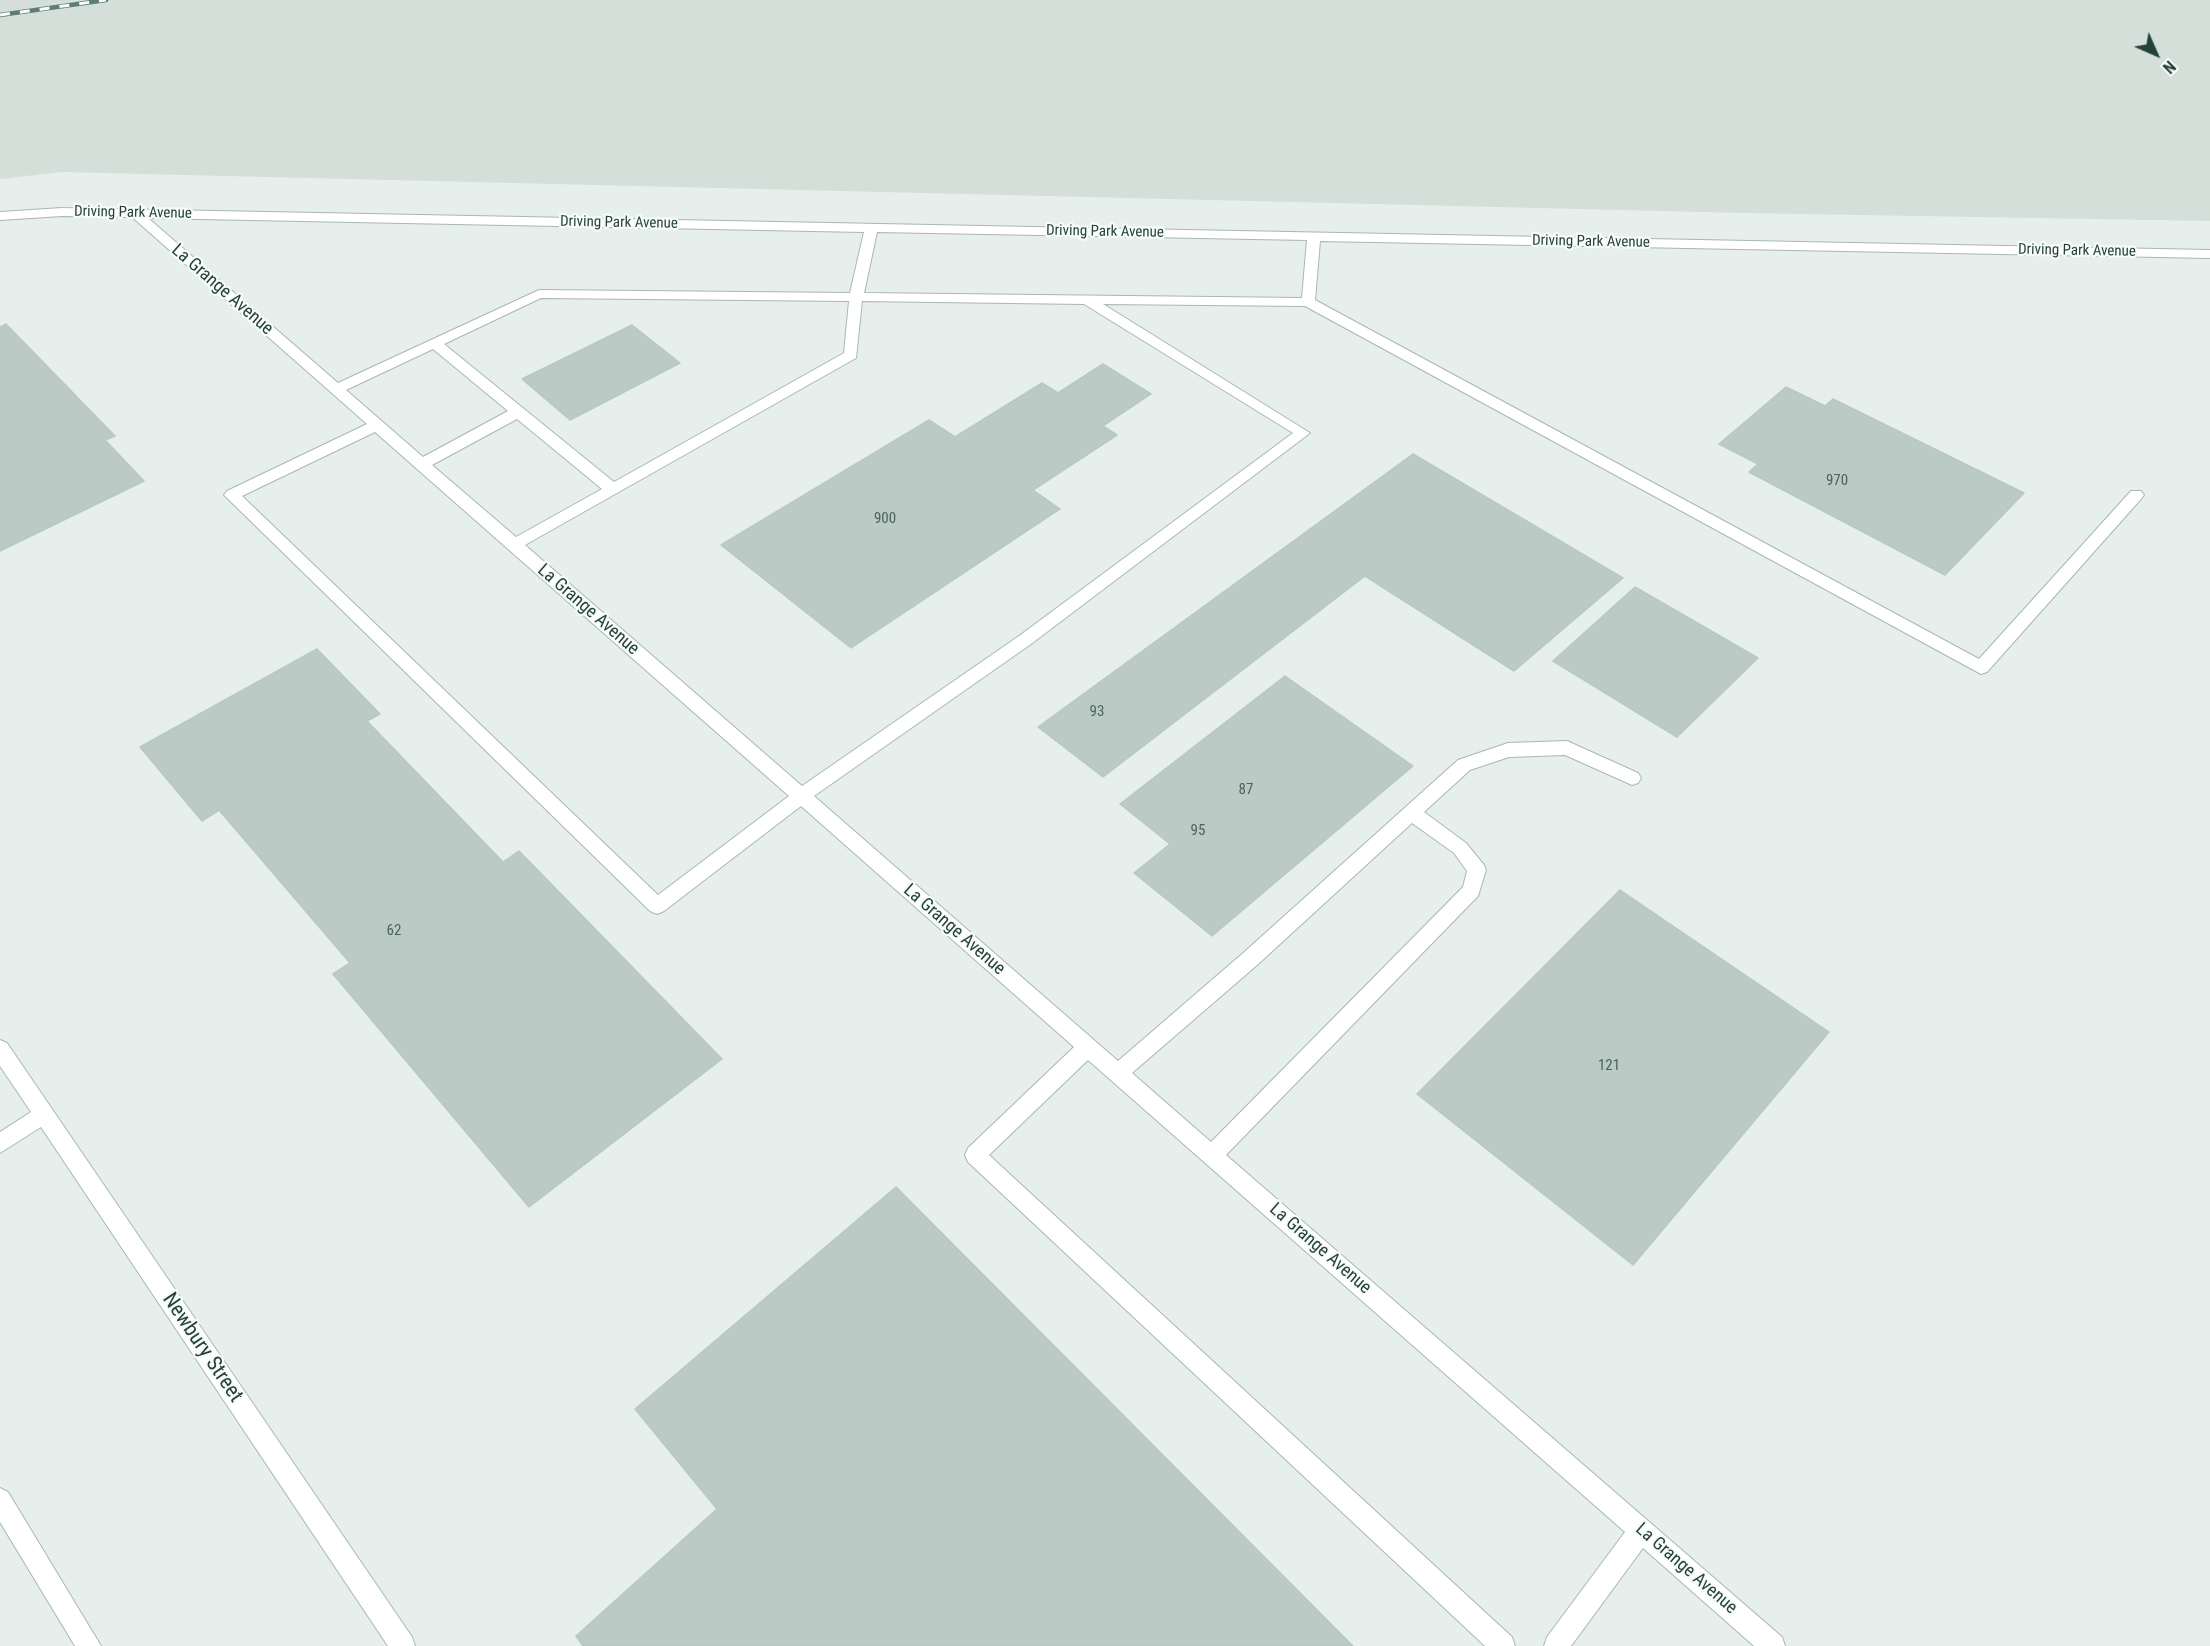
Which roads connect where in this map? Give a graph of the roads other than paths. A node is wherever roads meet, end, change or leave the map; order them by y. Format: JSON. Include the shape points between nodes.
{"nodes":[{"id":1,"x":135,"y":213,"type":"junction"},
{"id":2,"x":0,"y":216,"type":"edge"},
{"id":3,"x":872,"y":227,"type":"junction"},
{"id":4,"x":1314,"y":236,"type":"junction"},
{"id":5,"x":2210,"y":254,"type":"edge"},
{"id":6,"x":856,"y":297,"type":"junction"},
{"id":7,"x":1087,"y":300,"type":"junction"},
{"id":8,"x":1308,"y":302,"type":"junction"},
{"id":9,"x":434,"y":343,"type":"junction"},
{"id":10,"x":336,"y":389,"type":"junction"},
{"id":11,"x":518,"y":412,"type":"junction"},
{"id":12,"x":377,"y":425,"type":"junction"},
{"id":13,"x":422,"y":465,"type":"junction"},
{"id":14,"x":612,"y":489,"type":"junction"},
{"id":15,"x":2136,"y":495,"type":"dead end"},
{"id":16,"x":514,"y":545,"type":"junction"},
{"id":17,"x":1632,"y":778,"type":"dead end"},
{"id":18,"x":801,"y":796,"type":"junction"},
{"id":19,"x":1411,"y":813,"type":"junction"},
{"id":20,"x":1088,"y":1047,"type":"junction"},
{"id":21,"x":0,"y":1049,"type":"edge"},
{"id":22,"x":1118,"y":1073,"type":"junction"},
{"id":23,"x":44,"y":1114,"type":"junction"},
{"id":24,"x":0,"y":1144,"type":"edge"},
{"id":25,"x":1212,"y":1155,"type":"junction"},
{"id":26,"x":0,"y":1500,"type":"edge"},
{"id":27,"x":1641,"y":1530,"type":"junction"},
{"id":28,"x":399,"y":1644,"type":"edge"},
{"id":29,"x":89,"y":1646,"type":"edge"},
{"id":30,"x":1503,"y":1646,"type":"edge"},
{"id":31,"x":1556,"y":1646,"type":"edge"},
{"id":32,"x":1773,"y":1646,"type":"edge"}],
"edges":[{"from":1,"to":2,"type":"street","name":"Driving Park Avenue"},
{"from":1,"to":3,"type":"street","name":"Driving Park Avenue"},
{"from":1,"to":10,"type":"street","name":"La Grange Avenue"},
{"from":3,"to":4,"type":"street","name":"Driving Park Avenue"},
{"from":3,"to":6,"type":"street"},
{"from":4,"to":5,"type":"street","name":"Driving Park Avenue"},
{"from":4,"to":8,"type":"street"},
{"from":6,"to":7,"type":"street"},
{"from":6,"to":9,"type":"street","via":[[538,294]]},
{"from":6,"to":14,"type":"street","via":[[851,355]]},
{"from":7,"to":8,"type":"street"},
{"from":7,"to":18,"type":"street","via":[[1303,434],[1025,640]]},
{"from":8,"to":15,"type":"street","via":[[1981,668]]},
{"from":9,"to":10,"type":"street"},
{"from":9,"to":11,"type":"street"},
{"from":10,"to":12,"type":"street","name":"La Grange Avenue"},
{"from":11,"to":13,"type":"street"},
{"from":11,"to":14,"type":"street"},
{"from":12,"to":13,"type":"street","name":"La Grange Avenue"},
{"from":12,"to":18,"type":"street","via":[[232,495],[657,906]]},
{"from":13,"to":16,"type":"street","name":"La Grange Avenue"},
{"from":14,"to":16,"type":"street"},
{"from":16,"to":18,"type":"street","name":"La Grange Avenue"},
{"from":17,"to":19,"type":"street","via":[[1567,748],[1508,750],[1464,765]]},
{"from":18,"to":20,"type":"street","name":"La Grange Avenue"},
{"from":19,"to":22,"type":"street"},
{"from":19,"to":25,"type":"street","via":[[1460,848],[1477,870],[1471,891]]},
{"from":20,"to":22,"type":"street","name":"La Grange Avenue"},
{"from":20,"to":30,"type":"street","via":[[975,1155]]},
{"from":21,"to":23,"type":"street","name":"Newbury Street"},
{"from":22,"to":25,"type":"street","name":"La Grange Avenue"},
{"from":23,"to":24,"type":"street"},
{"from":23,"to":28,"type":"street","name":"Newbury Street"},
{"from":25,"to":27,"type":"street","name":"La Grange Avenue"},
{"from":26,"to":29,"type":"street"},
{"from":27,"to":31,"type":"street"},
{"from":27,"to":32,"type":"street","name":"La Grange Avenue"}]}
